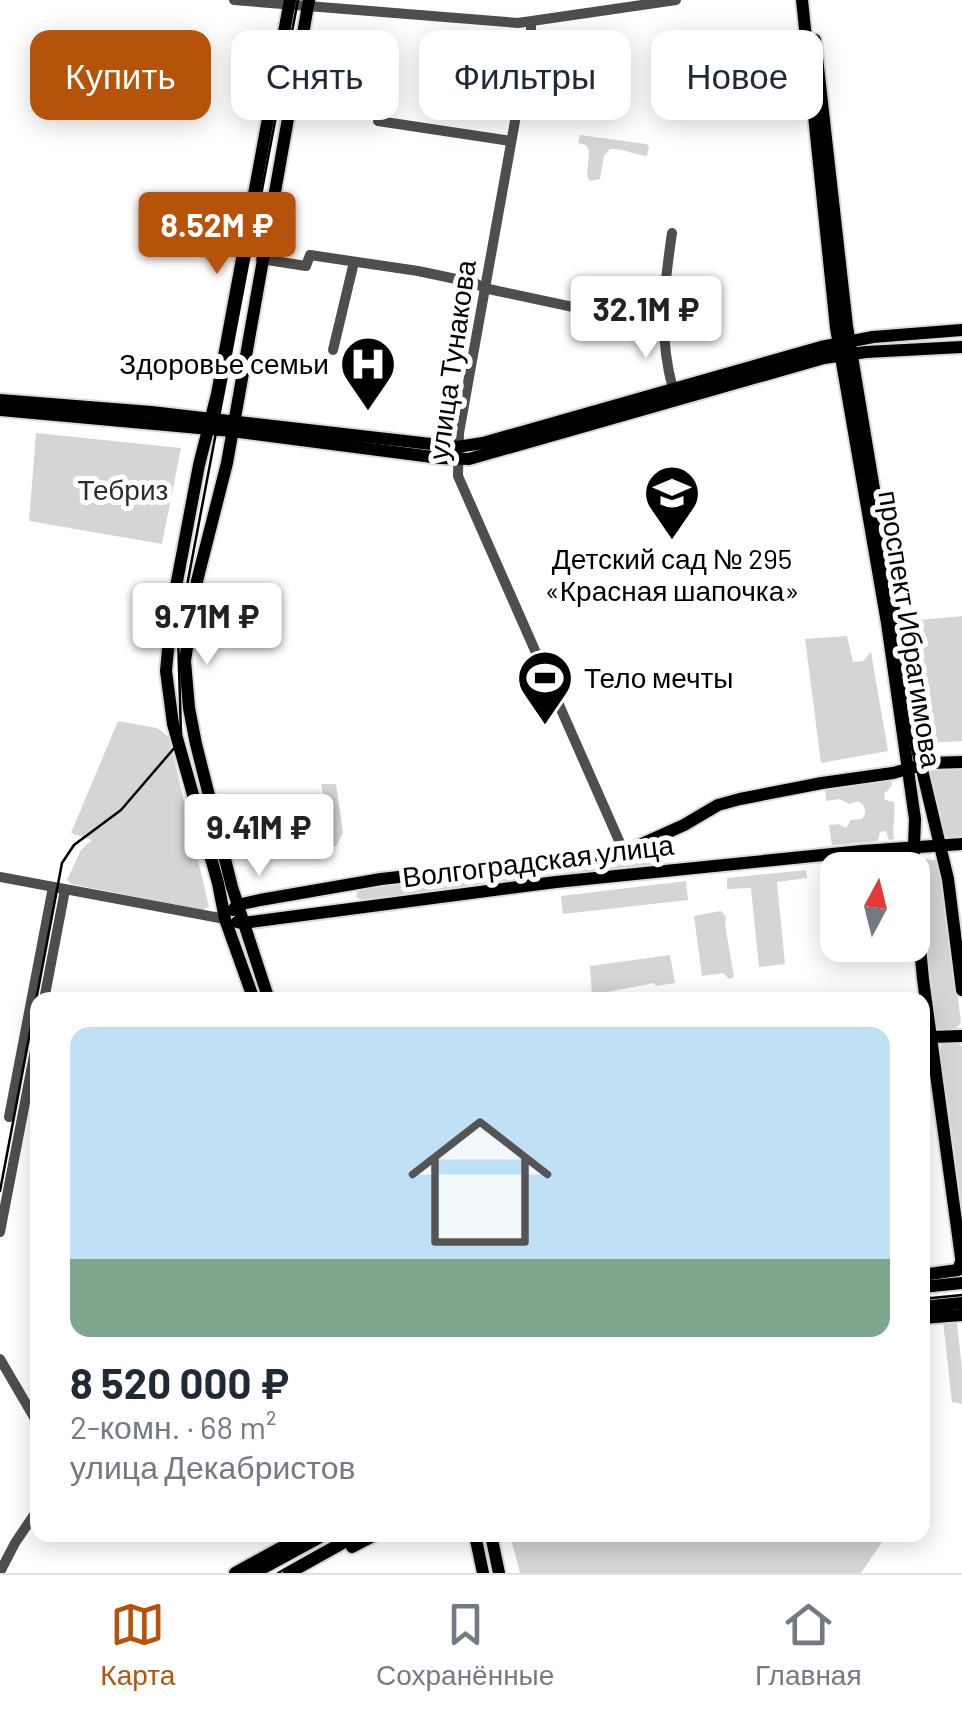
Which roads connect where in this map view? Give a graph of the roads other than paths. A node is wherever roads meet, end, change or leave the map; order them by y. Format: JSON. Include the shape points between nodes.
{"nodes":[{"id":1,"x":234,"y":0,"type":"edge"},
{"id":2,"x":676,"y":0,"type":"edge"},
{"id":3,"x":802,"y":0,"type":"edge"},
{"id":4,"x":810,"y":0,"type":"edge"},
{"id":5,"x":290,"y":2,"type":"edge"},
{"id":6,"x":308,"y":3,"type":"edge"},
{"id":7,"x":531,"y":22,"type":"junction"},
{"id":8,"x":378,"y":121,"type":"dead end"},
{"id":9,"x":511,"y":141,"type":"junction"},
{"id":10,"x":672,"y":233,"type":"dead end"},
{"id":11,"x":262,"y":259,"type":"junction"},
{"id":12,"x":354,"y":262,"type":"junction"},
{"id":13,"x":484,"y":288,"type":"junction"},
{"id":14,"x":662,"y":326,"type":"junction"},
{"id":15,"x":962,"y":330,"type":"edge"},
{"id":16,"x":914,"y":333,"type":"junction"},
{"id":17,"x":962,"y":347,"type":"edge"},
{"id":18,"x":845,"y":348,"type":"junction"},
{"id":19,"x":916,"y":349,"type":"junction"},
{"id":20,"x":333,"y":350,"type":"dead end"},
{"id":21,"x":673,"y":388,"type":"junction"},
{"id":22,"x":0,"y":400,"type":"edge"},
{"id":23,"x":0,"y":410,"type":"edge"},
{"id":24,"x":209,"y":424,"type":"junction"},
{"id":25,"x":232,"y":426,"type":"junction"},
{"id":26,"x":457,"y":454,"type":"junction"},
{"id":27,"x":962,"y":762,"type":"edge"},
{"id":28,"x":921,"y":766,"type":"junction"},
{"id":29,"x":906,"y":768,"type":"junction"},
{"id":30,"x":962,"y":844,"type":"edge"},
{"id":31,"x":940,"y":846,"type":"junction"},
{"id":32,"x":914,"y":848,"type":"junction"},
{"id":33,"x":624,"y":852,"type":"junction"},
{"id":34,"x":0,"y":877,"type":"edge"},
{"id":35,"x":359,"y":884,"type":"junction"},
{"id":36,"x":59,"y":888,"type":"junction"},
{"id":37,"x":237,"y":905,"type":"junction"},
{"id":38,"x":358,"y":908,"type":"junction"},
{"id":39,"x":225,"y":919,"type":"junction"},
{"id":40,"x":242,"y":923,"type":"junction"},
{"id":41,"x":962,"y":990,"type":"edge"},
{"id":42,"x":37,"y":992,"type":"edge"},
{"id":43,"x":45,"y":992,"type":"edge"},
{"id":44,"x":251,"y":992,"type":"edge"},
{"id":45,"x":266,"y":992,"type":"edge"},
{"id":46,"x":926,"y":992,"type":"edge"},
{"id":47,"x":30,"y":1023,"type":"edge"},
{"id":48,"x":930,"y":1028,"type":"edge"},
{"id":49,"x":962,"y":1036,"type":"edge"},
{"id":50,"x":931,"y":1037,"type":"junction"},
{"id":51,"x":30,"y":1076,"type":"edge"},
{"id":52,"x":10,"y":1116,"type":"dead end"},
{"id":53,"x":0,"y":1232,"type":"edge"},
{"id":54,"x":962,"y":1262,"type":"edge"},
{"id":55,"x":930,"y":1274,"type":"edge"},
{"id":56,"x":962,"y":1284,"type":"edge"},
{"id":57,"x":930,"y":1286,"type":"edge"},
{"id":58,"x":955,"y":1304,"type":"edge"},
{"id":59,"x":930,"y":1306,"type":"edge"},
{"id":60,"x":962,"y":1315,"type":"edge"},
{"id":61,"x":930,"y":1317,"type":"edge"},
{"id":62,"x":0,"y":1360,"type":"edge"},
{"id":63,"x":30,"y":1411,"type":"edge"},
{"id":64,"x":30,"y":1521,"type":"edge"},
{"id":65,"x":291,"y":1542,"type":"edge"},
{"id":66,"x":311,"y":1542,"type":"edge"},
{"id":67,"x":344,"y":1542,"type":"edge"},
{"id":68,"x":362,"y":1542,"type":"edge"},
{"id":69,"x":476,"y":1542,"type":"edge"},
{"id":70,"x":492,"y":1542,"type":"edge"},
{"id":71,"x":0,"y":1572,"type":"edge"},
{"id":72,"x":235,"y":1573,"type":"edge"},
{"id":73,"x":254,"y":1573,"type":"edge"},
{"id":74,"x":289,"y":1573,"type":"edge"},
{"id":75,"x":306,"y":1573,"type":"edge"},
{"id":76,"x":483,"y":1573,"type":"edge"},
{"id":77,"x":499,"y":1573,"type":"edge"}],
"edges":[{"from":1,"to":5,"type":"street"},
{"from":2,"to":7,"type":"street"},
{"from":3,"to":18,"type":"main road","name":"проспект Ибрагимова"},
{"from":4,"to":18,"type":"main road","name":"проспект Ибрагимова"},
{"from":5,"to":6,"type":"street"},
{"from":5,"to":24,"type":"main road"},
{"from":6,"to":7,"type":"street"},
{"from":6,"to":11,"type":"main road"},
{"from":7,"to":9,"type":"street","name":"улица Тунакова"},
{"from":8,"to":9,"type":"street"},
{"from":9,"to":13,"type":"street","name":"улица Тунакова"},
{"from":10,"to":14,"type":"street"},
{"from":11,"to":12,"type":"street","via":[[306,266],[310,255]]},
{"from":11,"to":25,"type":"main road"},
{"from":12,"to":13,"type":"street"},
{"from":12,"to":20,"type":"street"},
{"from":13,"to":14,"type":"street"},
{"from":13,"to":26,"type":"street","name":"улица Тунакова"},
{"from":14,"to":21,"type":"street"},
{"from":15,"to":16,"type":"main road"},
{"from":16,"to":18,"type":"main road"},
{"from":16,"to":19,"type":"main road","via":[[908,342]]},
{"from":17,"to":19,"type":"main road"},
{"from":18,"to":19,"type":"main road"},
{"from":18,"to":21,"type":"main road"},
{"from":18,"to":26,"type":"main road","via":[[471,459]]},
{"from":18,"to":28,"type":"main road","name":"проспект Ибрагимова"},
{"from":18,"to":29,"type":"main road","name":"проспект Ибрагимова"},
{"from":21,"to":26,"type":"main road"},
{"from":22,"to":24,"type":"main road"},
{"from":23,"to":24,"type":"main road"},
{"from":24,"to":25,"type":"main road"},
{"from":24,"to":39,"type":"main road","via":[[172,608],[166,672],[173,724]]},
{"from":25,"to":26,"type":"main road"},
{"from":25,"to":37,"type":"main road","via":[[186,661],[191,723]]},
{"from":26,"to":33,"type":"street","name":"улица Тунакова","via":[[458,478]]},
{"from":27,"to":28,"type":"main road","name":"Волгоградская улица"},
{"from":28,"to":29,"type":"main road","name":"Волгоградская улица"},
{"from":28,"to":31,"type":"main road","name":"проспект Ибрагимова"},
{"from":29,"to":32,"type":"main road","name":"проспект Ибрагимова"},
{"from":29,"to":33,"type":"main road","name":"Волгоградская улица","via":[[740,798]]},
{"from":30,"to":31,"type":"main road","name":"Волгоградская улица"},
{"from":31,"to":32,"type":"main road","name":"Волгоградская улица"},
{"from":31,"to":41,"type":"main road","name":"проспект Ибрагимова"},
{"from":32,"to":38,"type":"main road","name":"Волгоградская улица"},
{"from":32,"to":46,"type":"main road","name":"проспект Ибрагимова"},
{"from":33,"to":35,"type":"main road","name":"Волгоградская улица"},
{"from":34,"to":36,"type":"street"},
{"from":35,"to":37,"type":"main road","name":"Волгоградская улица"},
{"from":35,"to":38,"type":"main road","via":[[353,891]]},
{"from":36,"to":39,"type":"street"},
{"from":36,"to":42,"type":"street"},
{"from":36,"to":43,"type":"street"},
{"from":37,"to":39,"type":"main road"},
{"from":37,"to":40,"type":"main road"},
{"from":38,"to":40,"type":"main road","name":"Волгоградская улица"},
{"from":39,"to":40,"type":"main road","name":"Волгоградская улица"},
{"from":39,"to":44,"type":"main road"},
{"from":40,"to":45,"type":"main road"},
{"from":47,"to":52,"type":"street"},
{"from":48,"to":50,"type":"main road","name":"проспект Ибрагимова"},
{"from":49,"to":50,"type":"main road"},
{"from":50,"to":54,"type":"main road","name":"проспект Ибрагимова"},
{"from":51,"to":53,"type":"street"},
{"from":54,"to":55,"type":"main road","via":[[954,1272]]},
{"from":56,"to":57,"type":"main road"},
{"from":58,"to":59,"type":"main road"},
{"from":60,"to":61,"type":"main road"},
{"from":62,"to":63,"type":"street"},
{"from":64,"to":71,"type":"street"},
{"from":65,"to":72,"type":"main road"},
{"from":66,"to":73,"type":"main road"},
{"from":67,"to":74,"type":"main road"},
{"from":68,"to":75,"type":"main road"},
{"from":69,"to":76,"type":"main road"},
{"from":70,"to":77,"type":"main road"}]}
